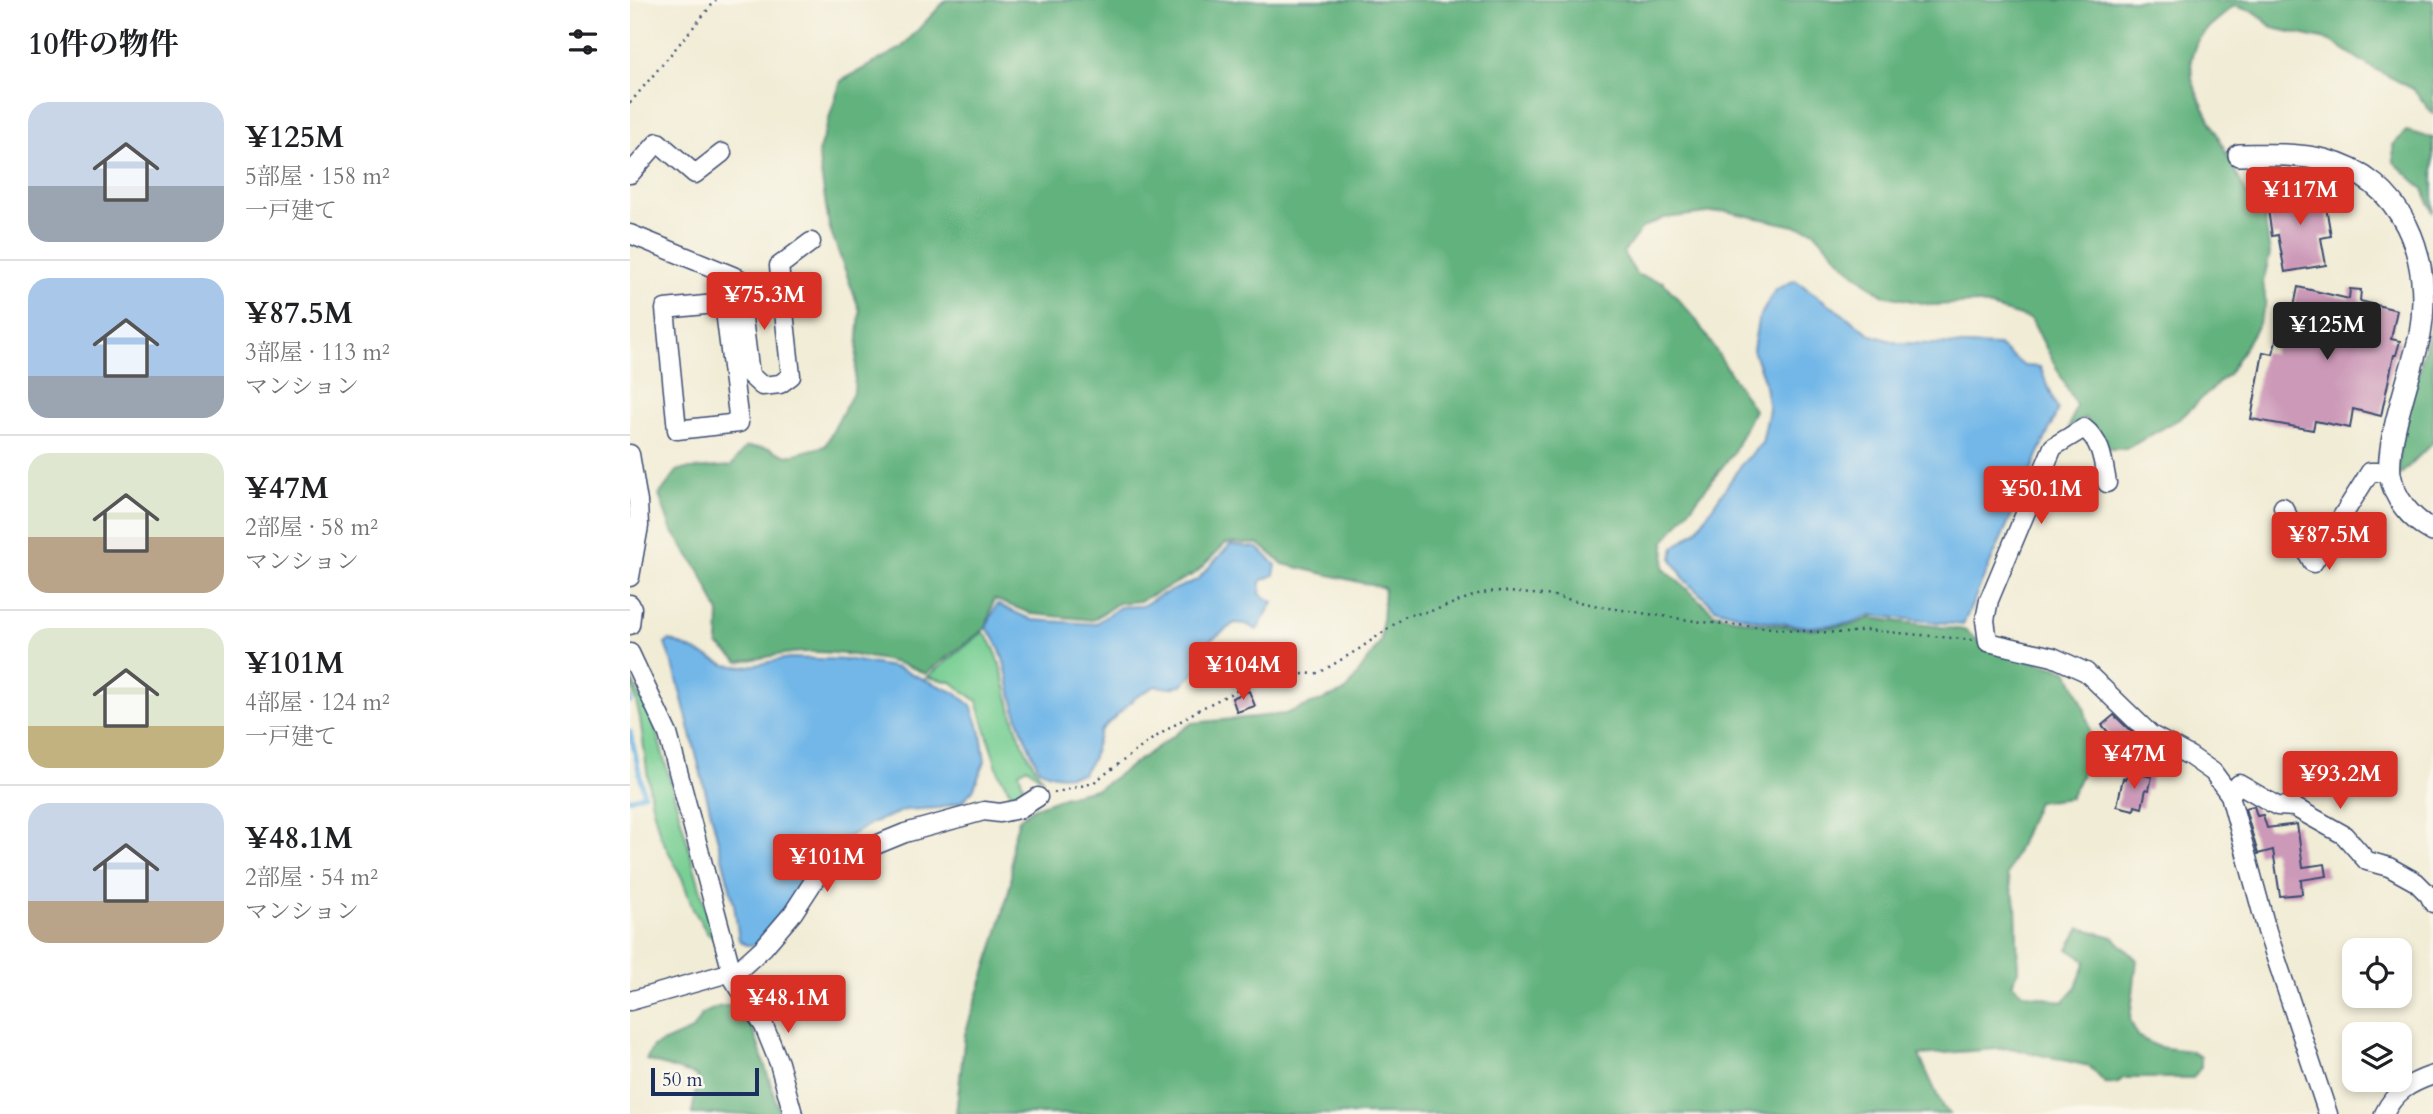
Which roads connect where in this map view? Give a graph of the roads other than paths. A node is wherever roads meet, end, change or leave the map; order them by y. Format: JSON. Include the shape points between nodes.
{"nodes":[{"id":1,"x":722,"y":153,"type":"dead end"},
{"id":2,"x":2239,"y":155,"type":"dead end"},
{"id":3,"x":630,"y":174,"type":"edge"},
{"id":4,"x":630,"y":234,"type":"edge"},
{"id":5,"x":811,"y":242,"type":"dead end"},
{"id":6,"x":720,"y":271,"type":"junction"},
{"id":7,"x":724,"y":303,"type":"junction"},
{"id":8,"x":630,"y":454,"type":"edge"},
{"id":9,"x":2390,"y":472,"type":"junction"},
{"id":10,"x":2107,"y":483,"type":"dead end"},
{"id":11,"x":2283,"y":507,"type":"dead end"},
{"id":12,"x":634,"y":525,"type":"edge"},
{"id":13,"x":2433,"y":531,"type":"edge"},
{"id":14,"x":630,"y":577,"type":"edge"},
{"id":15,"x":630,"y":604,"type":"edge"},
{"id":16,"x":630,"y":625,"type":"edge"},
{"id":17,"x":632,"y":658,"type":"edge"},
{"id":18,"x":2231,"y":795,"type":"junction"},
{"id":19,"x":1038,"y":797,"type":"road end"},
{"id":20,"x":2433,"y":903,"type":"edge"},
{"id":21,"x":732,"y":972,"type":"junction"},
{"id":22,"x":630,"y":1001,"type":"edge"},
{"id":23,"x":2433,"y":1075,"type":"edge"},
{"id":24,"x":793,"y":1114,"type":"edge"},
{"id":25,"x":2328,"y":1114,"type":"edge"},
{"id":26,"x":2385,"y":1114,"type":"edge"}],
"edges":[{"from":1,"to":3,"type":"street","via":[[695,174],[658,142]]},
{"from":2,"to":9,"type":"street","via":[[2323,160],[2353,170],[2381,189],[2411,232],[2422,257],[2424,307],[2392,442]]},
{"from":4,"to":6,"type":"street"},
{"from":5,"to":6,"type":"street","via":[[779,266],[791,376],[780,384],[762,386],[750,375],[737,278]]},
{"from":6,"to":7,"type":"street"},
{"from":7,"to":7,"type":"street","via":[[739,423],[677,430],[665,309]]},
{"from":8,"to":12,"type":"street","via":[[638,502]]},
{"from":9,"to":11,"type":"street","via":[[2370,472],[2312,563]]},
{"from":9,"to":13,"type":"street","via":[[2395,494],[2407,512]]},
{"from":10,"to":18,"type":"street","via":[[2101,450],[2095,436],[2084,428],[2053,447],[1989,600],[1985,620],[1988,642],[2053,657],[2086,672],[2151,735],[2213,772]]},
{"from":12,"to":14,"type":"street"},
{"from":15,"to":16,"type":"street"},
{"from":17,"to":21,"type":"street","via":[[667,734]]},
{"from":18,"to":20,"type":"street","via":[[2239,784],[2277,806],[2294,807],[2344,835],[2367,862],[2389,867],[2416,882]]},
{"from":18,"to":25,"type":"street","via":[[2267,931]]},
{"from":19,"to":21,"type":"street","via":[[1019,809],[984,811],[905,833],[834,862],[821,870],[764,947]]},
{"from":21,"to":22,"type":"street"},
{"from":21,"to":24,"type":"street","via":[[764,1026]]},
{"from":23,"to":26,"type":"street","via":[[2410,1083],[2389,1103]]}]}
